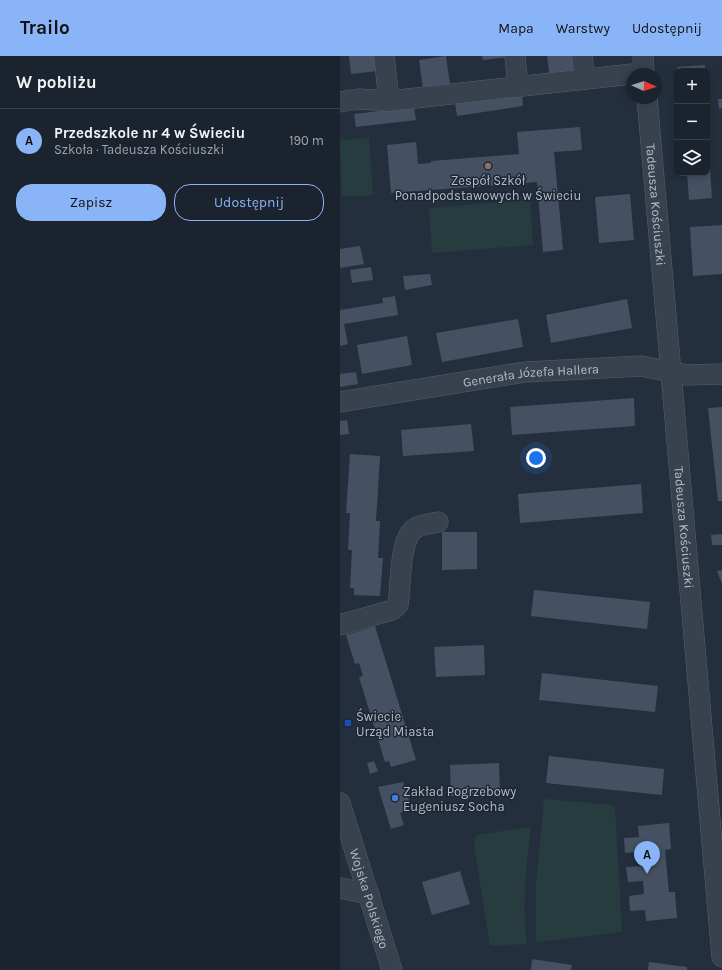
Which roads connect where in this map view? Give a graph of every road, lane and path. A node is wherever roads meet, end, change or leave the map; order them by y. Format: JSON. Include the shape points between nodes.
{"nodes":[{"id":1,"x":384,"y":56,"type":"edge"},
{"id":2,"x":515,"y":56,"type":"edge"},
{"id":3,"x":582,"y":56,"type":"edge"},
{"id":4,"x":626,"y":72,"type":"edge"},
{"id":5,"x":585,"y":79,"type":"junction"},
{"id":6,"x":518,"y":87,"type":"junction"},
{"id":7,"x":389,"y":101,"type":"junction"},
{"id":8,"x":340,"y":102,"type":"edge"},
{"id":9,"x":648,"y":104,"type":"edge"},
{"id":10,"x":670,"y":372,"type":"junction"},
{"id":11,"x":722,"y":374,"type":"edge"},
{"id":12,"x":340,"y":402,"type":"edge"},
{"id":13,"x":438,"y":522,"type":"dead end"},
{"id":14,"x":340,"y":625,"type":"edge"},
{"id":15,"x":340,"y":803,"type":"edge"},
{"id":16,"x":340,"y":888,"type":"edge"},
{"id":17,"x":369,"y":894,"type":"junction"},
{"id":18,"x":722,"y":958,"type":"edge"},
{"id":19,"x":392,"y":970,"type":"edge"}],
"edges":[{"from":1,"to":7,"type":"street"},
{"from":2,"to":6,"type":"street"},
{"from":3,"to":5,"type":"street"},
{"from":4,"to":5,"type":"street"},
{"from":5,"to":6,"type":"street"},
{"from":6,"to":7,"type":"street"},
{"from":7,"to":8,"type":"street","via":[[359,99]]},
{"from":9,"to":10,"type":"street","name":"Tadeusza Kościuszki"},
{"from":10,"to":11,"type":"street","name":"Generała Józefa Hallera","via":[[687,375]]},
{"from":10,"to":12,"type":"street","name":"Generała Józefa Hallera","via":[[641,366],[525,372]]},
{"from":10,"to":18,"type":"street","name":"Tadeusza Kościuszki"},
{"from":13,"to":14,"type":"street","via":[[423,525],[407,538],[398,605],[392,610]]},
{"from":15,"to":17,"type":"street","name":"Wojska Polskiego"},
{"from":16,"to":17,"type":"street"},
{"from":17,"to":19,"type":"street","name":"Wojska Polskiego"}]}
